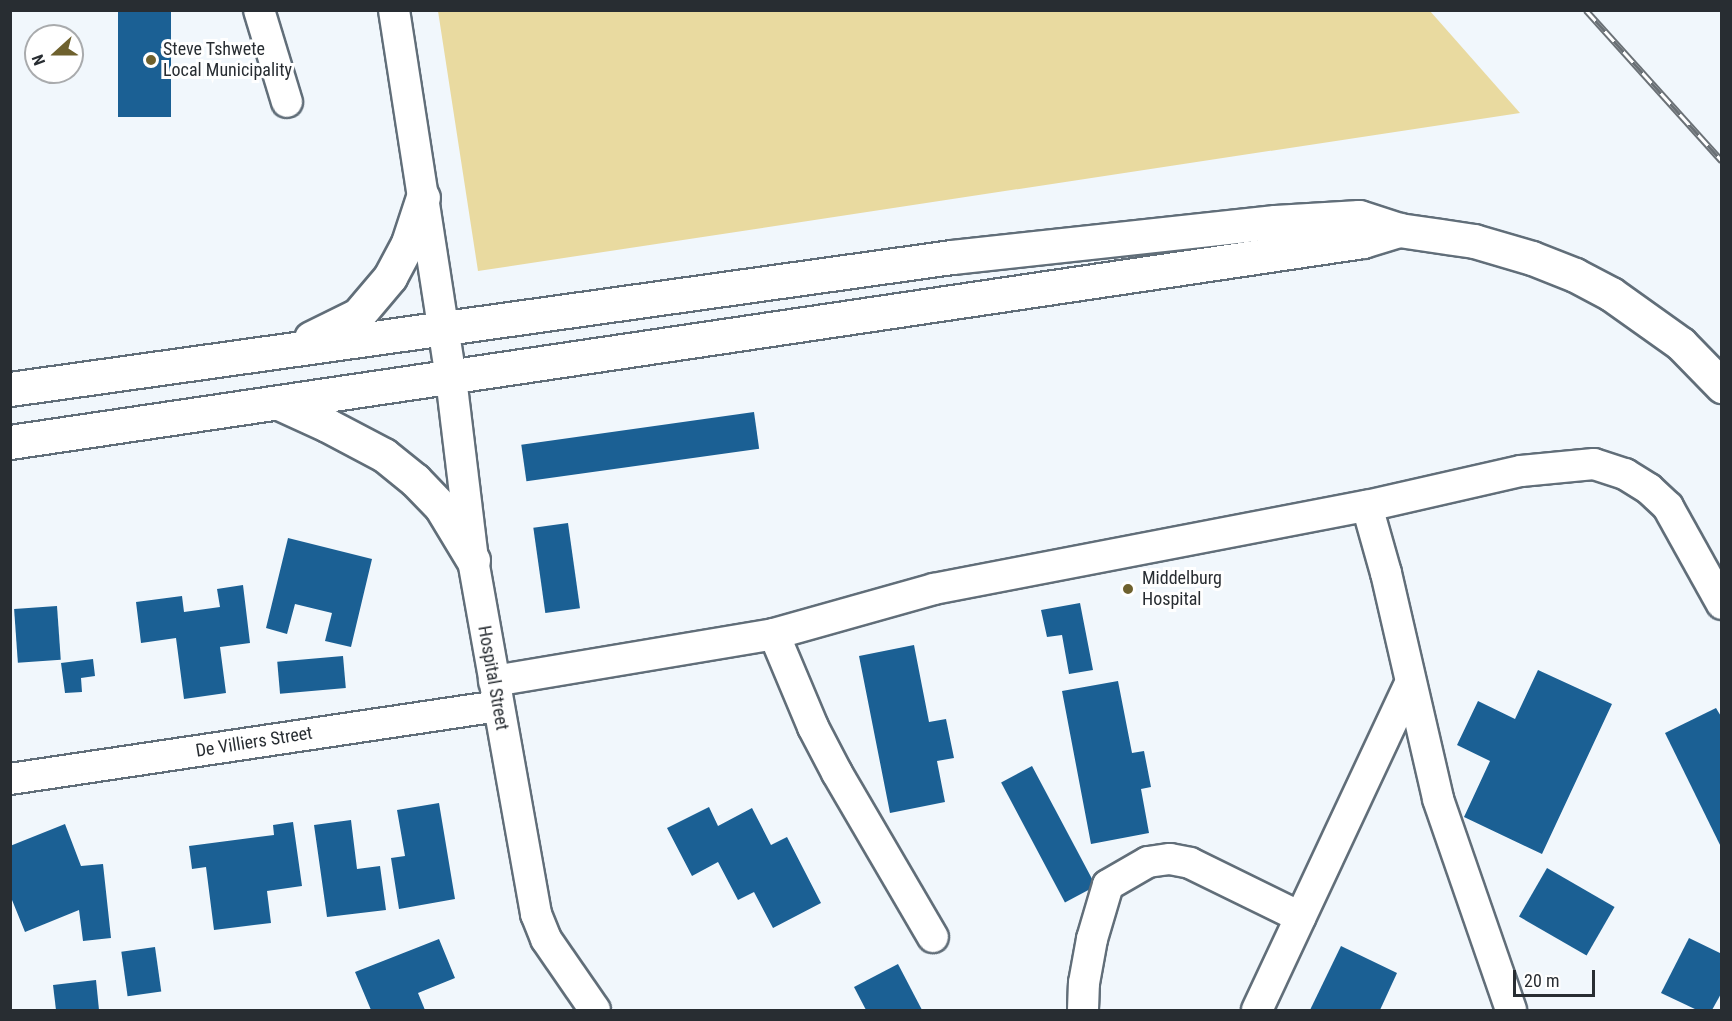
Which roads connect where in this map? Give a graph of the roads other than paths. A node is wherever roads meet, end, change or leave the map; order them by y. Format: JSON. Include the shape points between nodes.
{"nodes":[{"id":1,"x":259,"y":10,"type":"edge"},
{"id":2,"x":394,"y":10,"type":"edge"},
{"id":3,"x":287,"y":102,"type":"dead end"},
{"id":4,"x":423,"y":197,"type":"junction"},
{"id":5,"x":1399,"y":230,"type":"junction"},
{"id":6,"x":443,"y":328,"type":"junction"},
{"id":7,"x":288,"y":350,"type":"junction"},
{"id":8,"x":451,"y":378,"type":"junction"},
{"id":9,"x":1722,"y":386,"type":"edge"},
{"id":10,"x":10,"y":389,"type":"edge"},
{"id":11,"x":279,"y":403,"type":"junction"},
{"id":12,"x":10,"y":442,"type":"edge"},
{"id":13,"x":1367,"y":506,"type":"junction"},
{"id":14,"x":473,"y":560,"type":"junction"},
{"id":15,"x":1722,"y":604,"type":"edge"},
{"id":16,"x":774,"y":634,"type":"junction"},
{"id":17,"x":1410,"y":683,"type":"junction"},
{"id":18,"x":496,"y":693,"type":"junction"},
{"id":19,"x":10,"y":779,"type":"edge"},
{"id":20,"x":1300,"y":917,"type":"junction"},
{"id":21,"x":933,"y":937,"type":"dead end"},
{"id":22,"x":595,"y":1011,"type":"edge"},
{"id":23,"x":1083,"y":1011,"type":"edge"},
{"id":24,"x":1257,"y":1011,"type":"edge"},
{"id":25,"x":1511,"y":1011,"type":"edge"}],
"edges":[{"from":1,"to":3,"type":"street"},
{"from":2,"to":4,"type":"street","name":"Hospital Street"},
{"from":4,"to":6,"type":"street","name":"Hospital Street"},
{"from":4,"to":7,"type":"main road","via":[[408,243],[390,277],[358,315]]},
{"from":5,"to":6,"type":"main road","via":[[1359,217],[1275,222],[952,257]]},
{"from":5,"to":8,"type":"main road","via":[[1363,241]]},
{"from":5,"to":9,"type":"main road","via":[[1474,241],[1575,275],[1611,294],[1681,344]]},
{"from":6,"to":7,"type":"main road"},
{"from":6,"to":8,"type":"street","name":"Hospital Street"},
{"from":7,"to":10,"type":"main road"},
{"from":8,"to":11,"type":"main road"},
{"from":8,"to":14,"type":"street","name":"Hospital Street"},
{"from":11,"to":12,"type":"main road"},
{"from":11,"to":14,"type":"main road","via":[[384,455],[416,480],[441,507]]},
{"from":13,"to":15,"type":"street","name":"De Villiers Street","via":[[1521,471],[1594,464],[1624,474],[1668,507]]},
{"from":13,"to":16,"type":"street","name":"De Villiers Street","via":[[934,589]]},
{"from":13,"to":17,"type":"street"},
{"from":14,"to":18,"type":"street","name":"Hospital Street"},
{"from":16,"to":18,"type":"street","name":"De Villiers Street"},
{"from":16,"to":21,"type":"street","via":[[832,764]]},
{"from":17,"to":20,"type":"street"},
{"from":17,"to":25,"type":"street","via":[[1438,799]]},
{"from":18,"to":19,"type":"street","name":"De Villiers Street"},
{"from":18,"to":22,"type":"street","name":"Hospital Street","via":[[536,914],[546,939]]},
{"from":20,"to":23,"type":"street","via":[[1190,863],[1170,859],[1148,862],[1108,885],[1092,939]]},
{"from":20,"to":24,"type":"street"}]}
